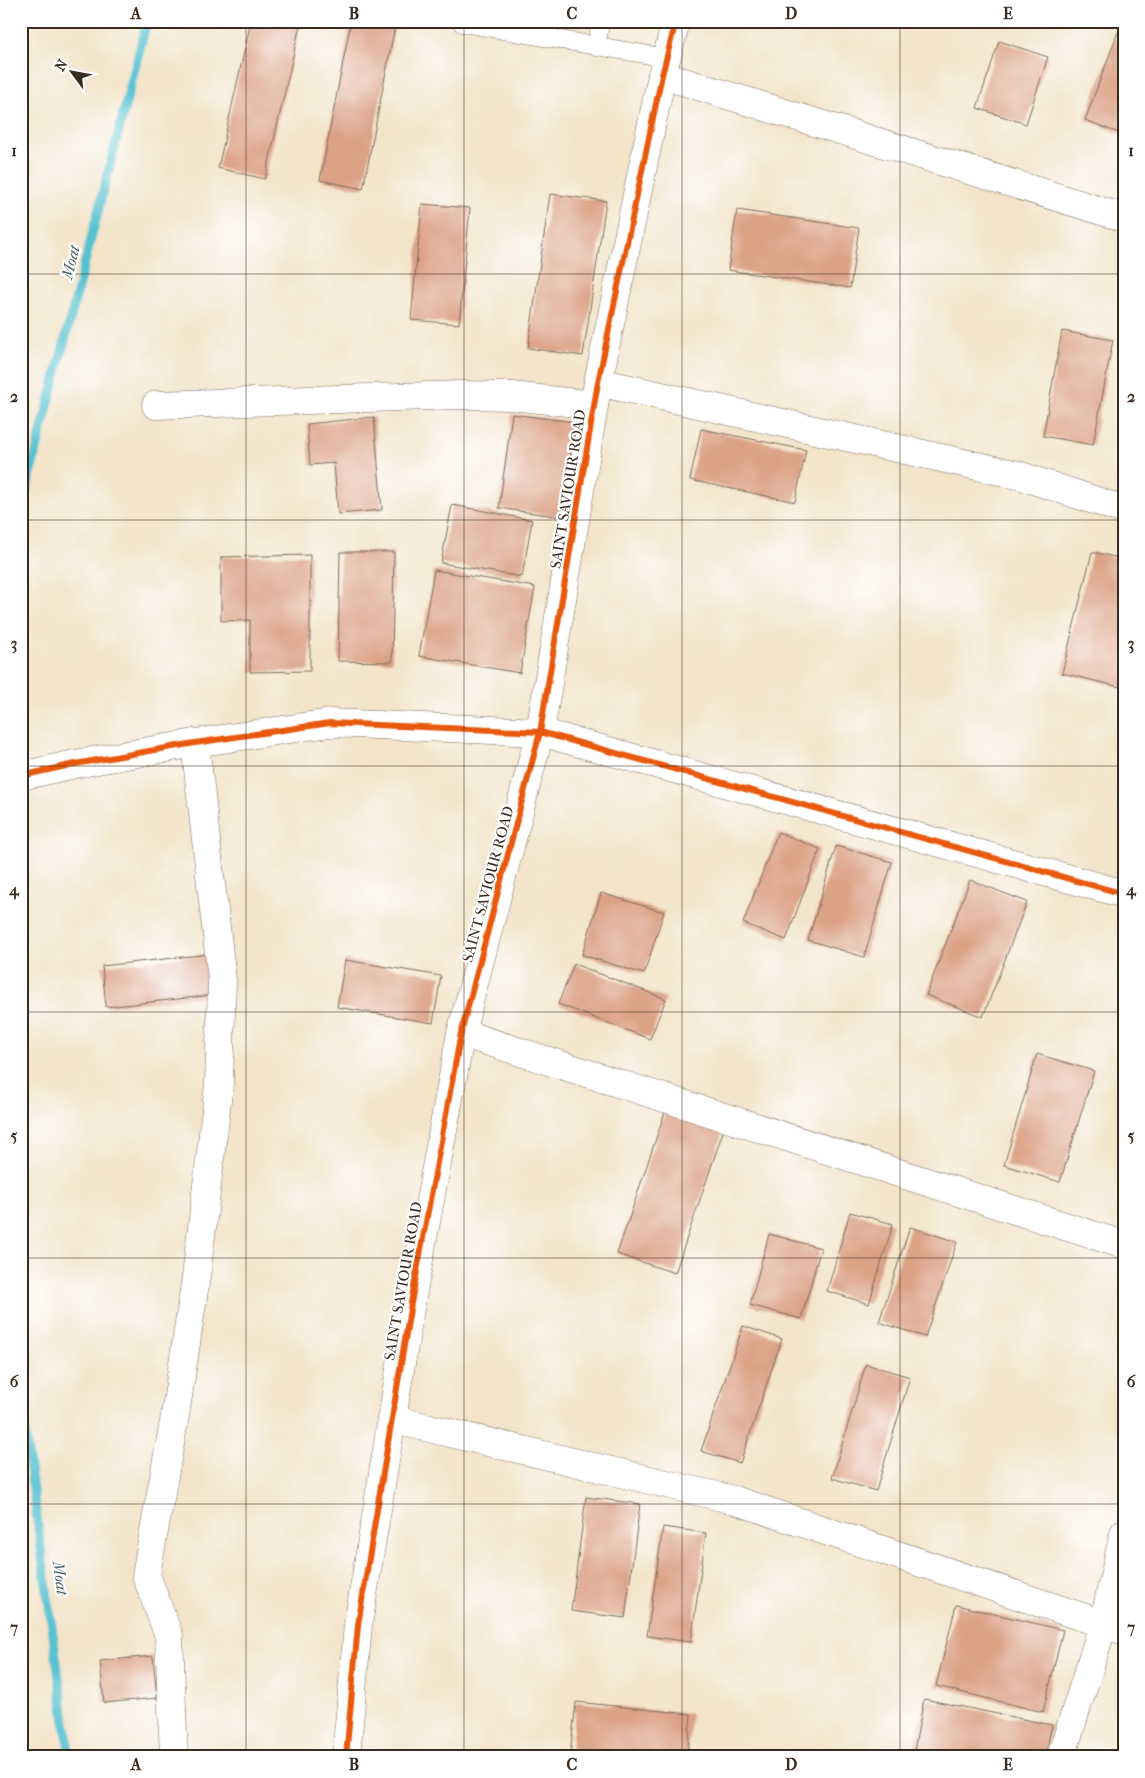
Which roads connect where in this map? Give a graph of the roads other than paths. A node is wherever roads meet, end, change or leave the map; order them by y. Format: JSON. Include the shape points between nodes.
{"nodes":[{"id":1,"x":600,"y":21,"type":"edge"},
{"id":2,"x":676,"y":21,"type":"edge"},
{"id":3,"x":462,"y":23,"type":"dead end"},
{"id":4,"x":597,"y":47,"type":"junction"},
{"id":5,"x":664,"y":66,"type":"junction"},
{"id":6,"x":1124,"y":218,"type":"edge"},
{"id":7,"x":596,"y":393,"type":"junction"},
{"id":8,"x":156,"y":405,"type":"dead end"},
{"id":9,"x":1124,"y":510,"type":"edge"},
{"id":10,"x":540,"y":732,"type":"junction"},
{"id":11,"x":195,"y":743,"type":"junction"},
{"id":12,"x":21,"y":776,"type":"edge"},
{"id":13,"x":1124,"y":894,"type":"edge"},
{"id":14,"x":461,"y":1033,"type":"junction"},
{"id":15,"x":1124,"y":1245,"type":"edge"},
{"id":16,"x":391,"y":1419,"type":"junction"},
{"id":17,"x":1124,"y":1533,"type":"edge"},
{"id":18,"x":1113,"y":1628,"type":"edge"},
{"id":19,"x":174,"y":1757,"type":"edge"},
{"id":20,"x":346,"y":1757,"type":"edge"},
{"id":21,"x":1061,"y":1757,"type":"edge"}],
"edges":[{"from":1,"to":4,"type":"lane"},
{"from":2,"to":5,"type":"street","name":"SAINT SAVIOUR ROAD"},
{"from":3,"to":4,"type":"lane"},
{"from":4,"to":5,"type":"lane"},
{"from":5,"to":6,"type":"street"},
{"from":5,"to":7,"type":"street","name":"SAINT SAVIOUR ROAD"},
{"from":7,"to":8,"type":"street"},
{"from":7,"to":9,"type":"street","via":[[1018,474]]},
{"from":7,"to":10,"type":"street","name":"SAINT SAVIOUR ROAD"},
{"from":10,"to":11,"type":"street","via":[[330,723]]},
{"from":10,"to":13,"type":"street"},
{"from":10,"to":14,"type":"street","name":"SAINT SAVIOUR ROAD"},
{"from":11,"to":12,"type":"street"},
{"from":11,"to":19,"type":"street","via":[[222,980],[219,1084],[197,1267],[175,1416],[146,1575],[169,1636]]},
{"from":14,"to":15,"type":"street"},
{"from":14,"to":16,"type":"street","name":"SAINT SAVIOUR ROAD"},
{"from":16,"to":18,"type":"street","via":[[734,1500]]},
{"from":16,"to":20,"type":"street","name":"SAINT SAVIOUR ROAD","via":[[358,1625]]},
{"from":17,"to":18,"type":"street"},
{"from":18,"to":21,"type":"street"}]}
